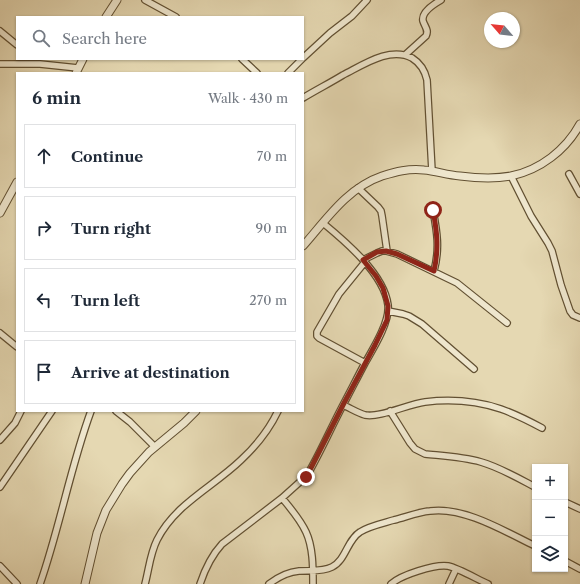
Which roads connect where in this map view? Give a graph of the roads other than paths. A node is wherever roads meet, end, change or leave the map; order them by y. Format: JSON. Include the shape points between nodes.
{"nodes":[{"id":1,"x":116,"y":0,"type":"edge"},
{"id":2,"x":145,"y":0,"type":"edge"},
{"id":3,"x":367,"y":0,"type":"edge"},
{"id":4,"x":441,"y":0,"type":"edge"},
{"id":5,"x":107,"y":16,"type":"edge"},
{"id":6,"x":174,"y":16,"type":"edge"},
{"id":7,"x":0,"y":31,"type":"edge"},
{"id":8,"x":16,"y":44,"type":"edge"},
{"id":9,"x":405,"y":55,"type":"junction"},
{"id":10,"x":304,"y":56,"type":"edge"},
{"id":11,"x":35,"y":60,"type":"edge"},
{"id":12,"x":82,"y":60,"type":"edge"},
{"id":13,"x":243,"y":60,"type":"edge"},
{"id":14,"x":300,"y":60,"type":"edge"},
{"id":15,"x":0,"y":64,"type":"edge"},
{"id":16,"x":40,"y":64,"type":"junction"},
{"id":17,"x":77,"y":71,"type":"edge"},
{"id":18,"x":256,"y":72,"type":"edge"},
{"id":19,"x":289,"y":72,"type":"edge"},
{"id":20,"x":304,"y":97,"type":"edge"},
{"id":21,"x":580,"y":124,"type":"edge"},
{"id":22,"x":432,"y":171,"type":"junction"},
{"id":23,"x":569,"y":174,"type":"dead end"},
{"id":24,"x":511,"y":176,"type":"junction"},
{"id":25,"x":16,"y":184,"type":"edge"},
{"id":26,"x":358,"y":188,"type":"junction"},
{"id":27,"x":580,"y":194,"type":"edge"},
{"id":28,"x":433,"y":210,"type":"dead end"},
{"id":29,"x":0,"y":213,"type":"edge"},
{"id":30,"x":323,"y":223,"type":"junction"},
{"id":31,"x":304,"y":245,"type":"edge"},
{"id":32,"x":387,"y":251,"type":"junction"},
{"id":33,"x":364,"y":261,"type":"junction"},
{"id":34,"x":434,"y":271,"type":"junction"},
{"id":35,"x":388,"y":311,"type":"junction"},
{"id":36,"x":580,"y":318,"type":"edge"},
{"id":37,"x":507,"y":323,"type":"dead end"},
{"id":38,"x":0,"y":333,"type":"edge"},
{"id":39,"x":16,"y":346,"type":"edge"},
{"id":40,"x":365,"y":363,"type":"junction"},
{"id":41,"x":474,"y":369,"type":"dead end"},
{"id":42,"x":343,"y":405,"type":"junction"},
{"id":43,"x":390,"y":411,"type":"junction"},
{"id":44,"x":20,"y":412,"type":"edge"},
{"id":45,"x":51,"y":412,"type":"edge"},
{"id":46,"x":90,"y":412,"type":"edge"},
{"id":47,"x":117,"y":412,"type":"edge"},
{"id":48,"x":195,"y":412,"type":"edge"},
{"id":49,"x":277,"y":412,"type":"edge"},
{"id":50,"x":542,"y":428,"type":"dead end"},
{"id":51,"x":0,"y":440,"type":"edge"},
{"id":52,"x":155,"y":447,"type":"junction"},
{"id":53,"x":532,"y":485,"type":"edge"},
{"id":54,"x":0,"y":486,"type":"edge"},
{"id":55,"x":282,"y":498,"type":"junction"},
{"id":56,"x":568,"y":503,"type":"edge"},
{"id":57,"x":580,"y":509,"type":"edge"},
{"id":58,"x":532,"y":545,"type":"edge"},
{"id":59,"x":568,"y":563,"type":"edge"},
{"id":60,"x":0,"y":566,"type":"edge"},
{"id":61,"x":456,"y":569,"type":"junction"},
{"id":62,"x":580,"y":569,"type":"edge"},
{"id":63,"x":313,"y":572,"type":"junction"},
{"id":64,"x":17,"y":584,"type":"edge"},
{"id":65,"x":40,"y":584,"type":"edge"},
{"id":66,"x":85,"y":584,"type":"edge"},
{"id":67,"x":145,"y":584,"type":"edge"},
{"id":68,"x":200,"y":584,"type":"edge"},
{"id":69,"x":269,"y":584,"type":"edge"},
{"id":70,"x":313,"y":584,"type":"edge"},
{"id":71,"x":391,"y":584,"type":"edge"},
{"id":72,"x":449,"y":584,"type":"edge"},
{"id":73,"x":488,"y":584,"type":"edge"}],
"edges":[{"from":1,"to":5,"type":"street"},
{"from":2,"to":6,"type":"street"},
{"from":3,"to":10,"type":"street"},
{"from":4,"to":9,"type":"street","via":[[424,14],[423,20],[428,32],[426,36]]},
{"from":7,"to":8,"type":"street"},
{"from":9,"to":20,"type":"street","via":[[392,54],[372,60]]},
{"from":9,"to":22,"type":"street","via":[[418,62],[426,75]]},
{"from":11,"to":16,"type":"street"},
{"from":12,"to":17,"type":"street"},
{"from":13,"to":18,"type":"street"},
{"from":14,"to":19,"type":"street"},
{"from":15,"to":16,"type":"street"},
{"from":16,"to":17,"type":"street"},
{"from":21,"to":24,"type":"street","via":[[555,155]]},
{"from":22,"to":24,"type":"street","via":[[486,178]]},
{"from":22,"to":26,"type":"street","via":[[400,171]]},
{"from":23,"to":27,"type":"street"},
{"from":24,"to":36,"type":"street","via":[[552,252],[570,311]]},
{"from":25,"to":29,"type":"street"},
{"from":26,"to":30,"type":"street","via":[[335,208]]},
{"from":26,"to":32,"type":"street","via":[[381,211]]},
{"from":28,"to":34,"type":"street","via":[[437,242]]},
{"from":30,"to":31,"type":"street"},
{"from":30,"to":33,"type":"street"},
{"from":32,"to":33,"type":"street","via":[[377,252]]},
{"from":32,"to":34,"type":"street"},
{"from":33,"to":35,"type":"street","via":[[383,288]]},
{"from":33,"to":40,"type":"street","via":[[335,300],[317,334],[319,338]]},
{"from":34,"to":37,"type":"street","via":[[457,283]]},
{"from":35,"to":40,"type":"street","via":[[387,320]]},
{"from":35,"to":41,"type":"street","via":[[410,316],[422,324]]},
{"from":38,"to":39,"type":"street"},
{"from":40,"to":42,"type":"street"},
{"from":42,"to":43,"type":"street","via":[[366,415]]},
{"from":42,"to":55,"type":"street","via":[[309,472]]},
{"from":43,"to":50,"type":"street","via":[[425,402],[457,401],[497,408]]},
{"from":43,"to":53,"type":"street","via":[[410,443],[420,452],[482,462]]},
{"from":44,"to":51,"type":"street","via":[[15,423]]},
{"from":45,"to":54,"type":"street"},
{"from":46,"to":65,"type":"street"},
{"from":47,"to":52,"type":"street"},
{"from":48,"to":52,"type":"street"},
{"from":49,"to":67,"type":"street","via":[[260,441],[241,461],[175,515],[152,551]]},
{"from":52,"to":66,"type":"street","via":[[130,473],[106,510],[97,533]]},
{"from":55,"to":63,"type":"street","via":[[306,532]]},
{"from":55,"to":68,"type":"street","via":[[222,544],[207,565]]},
{"from":56,"to":57,"type":"street"},
{"from":58,"to":63,"type":"street","via":[[459,513],[431,510],[360,532],[351,541],[338,564]]},
{"from":59,"to":62,"type":"street"},
{"from":60,"to":64,"type":"street"},
{"from":61,"to":71,"type":"street","via":[[448,566],[434,567],[412,573]]},
{"from":61,"to":72,"type":"street"},
{"from":61,"to":73,"type":"street"},
{"from":63,"to":69,"type":"street","via":[[289,573]]},
{"from":63,"to":70,"type":"street"}]}
